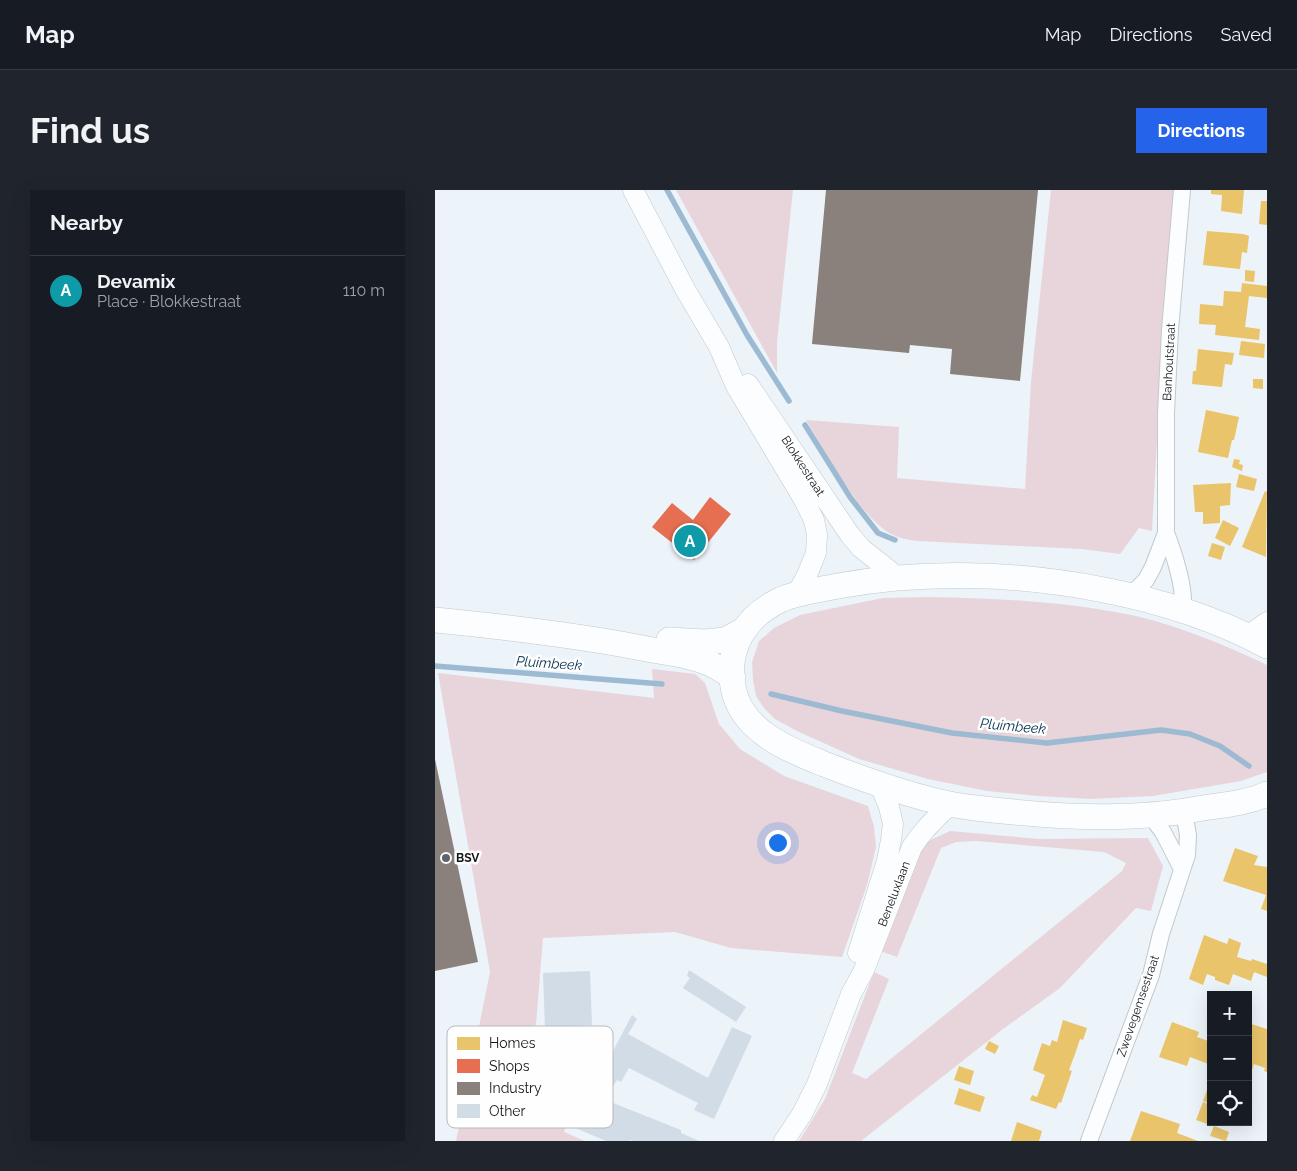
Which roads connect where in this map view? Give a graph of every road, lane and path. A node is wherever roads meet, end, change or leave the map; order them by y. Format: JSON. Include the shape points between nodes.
{"nodes":[{"id":1,"x":633,"y":190,"type":"edge"},
{"id":2,"x":1181,"y":190,"type":"edge"},
{"id":3,"x":719,"y":347,"type":"junction"},
{"id":4,"x":1166,"y":534,"type":"junction"},
{"id":5,"x":893,"y":579,"type":"junction"},
{"id":6,"x":800,"y":593,"type":"junction"},
{"id":7,"x":1133,"y":597,"type":"junction"},
{"id":8,"x":1182,"y":610,"type":"junction"},
{"id":9,"x":435,"y":620,"type":"edge"},
{"id":10,"x":742,"y":631,"type":"junction"},
{"id":11,"x":1261,"y":634,"type":"edge"},
{"id":12,"x":594,"y":638,"type":"junction"},
{"id":13,"x":733,"y":678,"type":"junction"},
{"id":14,"x":880,"y":785,"type":"junction"},
{"id":15,"x":1267,"y":794,"type":"edge"},
{"id":16,"x":951,"y":804,"type":"junction"},
{"id":17,"x":1184,"y":812,"type":"junction"},
{"id":18,"x":1150,"y":815,"type":"junction"},
{"id":19,"x":1181,"y":869,"type":"junction"},
{"id":20,"x":851,"y":994,"type":"junction"},
{"id":21,"x":784,"y":1141,"type":"edge"},
{"id":22,"x":1089,"y":1141,"type":"edge"}],
"edges":[{"from":1,"to":3,"type":"street","name":"Blokkestraat"},
{"from":2,"to":4,"type":"street","name":"Banhoutstraat","via":[[1166,413]]},
{"from":3,"to":5,"type":"street","name":"Blokkestraat","via":[[744,377],[850,535],[890,571]]},
{"from":3,"to":6,"type":"street","name":"Blokkestraat","via":[[736,386],[814,520],[816,553]]},
{"from":4,"to":7,"type":"street","name":"Banhoutstraat","via":[[1153,567]]},
{"from":4,"to":8,"type":"street","name":"Banhoutstraat","via":[[1182,591]]},
{"from":5,"to":6,"type":"main road"},
{"from":5,"to":7,"type":"main road","via":[[923,576],[1013,578],[1106,590]]},
{"from":6,"to":10,"type":"main road","via":[[767,608]]},
{"from":7,"to":8,"type":"main road"},
{"from":8,"to":11,"type":"main road"},
{"from":9,"to":12,"type":"main road"},
{"from":10,"to":12,"type":"main road","via":[[725,640],[705,642]]},
{"from":10,"to":13,"type":"main road","via":[[733,659]]},
{"from":12,"to":13,"type":"main road","via":[[701,660],[720,667]]},
{"from":13,"to":14,"type":"main road","via":[[738,701],[761,732],[802,755]]},
{"from":14,"to":16,"type":"main road"},
{"from":14,"to":20,"type":"street","name":"Beneluxlaan","via":[[893,824],[891,840],[854,967]]},
{"from":15,"to":17,"type":"main road"},
{"from":16,"to":18,"type":"main road","via":[[1082,817]]},
{"from":16,"to":20,"type":"street","name":"Beneluxlaan","via":[[921,832],[912,847],[864,970]]},
{"from":17,"to":18,"type":"main road"},
{"from":17,"to":19,"type":"street","name":"Zwevegemsestraat","via":[[1187,855]]},
{"from":18,"to":19,"type":"street","via":[[1163,832]]},
{"from":19,"to":22,"type":"street","name":"Zwevegemsestraat","via":[[1151,975]]},
{"from":20,"to":21,"type":"street","name":"Beneluxlaan","via":[[817,1084]]}]}
